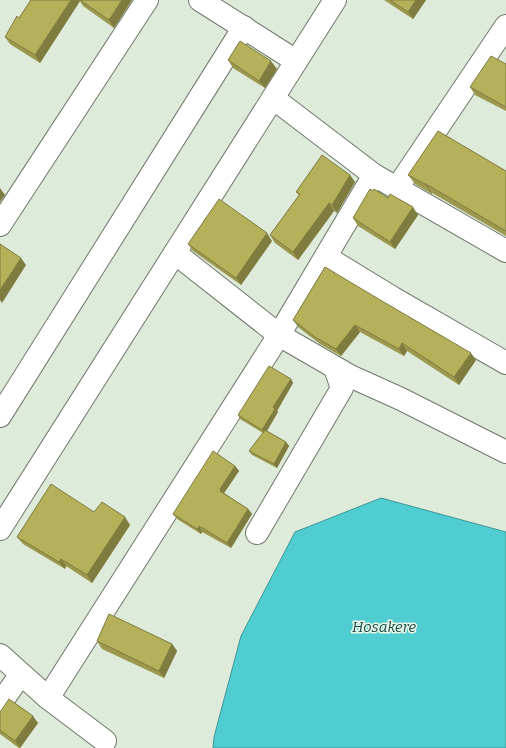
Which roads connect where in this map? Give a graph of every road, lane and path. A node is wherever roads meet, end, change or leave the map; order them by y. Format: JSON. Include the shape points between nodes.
{"nodes":[{"id":1,"x":147,"y":0,"type":"edge"},
{"id":2,"x":200,"y":0,"type":"edge"},
{"id":3,"x":335,"y":0,"type":"edge"},
{"id":4,"x":506,"y":26,"type":"edge"},
{"id":5,"x":244,"y":27,"type":"junction"},
{"id":6,"x":296,"y":61,"type":"junction"},
{"id":7,"x":273,"y":98,"type":"junction"},
{"id":8,"x":374,"y":175,"type":"junction"},
{"id":9,"x":397,"y":188,"type":"junction"},
{"id":10,"x":0,"y":225,"type":"edge"},
{"id":11,"x":506,"y":251,"type":"edge"},
{"id":12,"x":175,"y":253,"type":"junction"},
{"id":13,"x":326,"y":257,"type":"junction"},
{"id":14,"x":279,"y":335,"type":"junction"},
{"id":15,"x":506,"y":363,"type":"edge"},
{"id":16,"x":335,"y":368,"type":"junction"},
{"id":17,"x":0,"y":416,"type":"edge"},
{"id":18,"x":506,"y":452,"type":"edge"},
{"id":19,"x":0,"y":529,"type":"edge"},
{"id":20,"x":257,"y":533,"type":"dead end"},
{"id":21,"x":0,"y":655,"type":"edge"},
{"id":22,"x":21,"y":674,"type":"junction"},
{"id":23,"x":48,"y":698,"type":"junction"},
{"id":24,"x":0,"y":704,"type":"edge"},
{"id":25,"x":105,"y":741,"type":"dead end"}],
"edges":[{"from":1,"to":10,"type":"street"},
{"from":2,"to":5,"type":"street"},
{"from":3,"to":6,"type":"street"},
{"from":4,"to":9,"type":"street"},
{"from":5,"to":6,"type":"street"},
{"from":5,"to":17,"type":"street"},
{"from":6,"to":7,"type":"street"},
{"from":7,"to":8,"type":"street"},
{"from":7,"to":12,"type":"street"},
{"from":8,"to":9,"type":"street"},
{"from":8,"to":13,"type":"street"},
{"from":9,"to":11,"type":"street"},
{"from":12,"to":14,"type":"street"},
{"from":12,"to":19,"type":"street"},
{"from":13,"to":14,"type":"street"},
{"from":13,"to":15,"type":"street"},
{"from":14,"to":16,"type":"street"},
{"from":14,"to":23,"type":"street"},
{"from":16,"to":18,"type":"street"},
{"from":16,"to":20,"type":"street","via":[[342,388]]},
{"from":21,"to":22,"type":"street"},
{"from":22,"to":23,"type":"street"},
{"from":22,"to":24,"type":"street"},
{"from":23,"to":25,"type":"street"}]}
